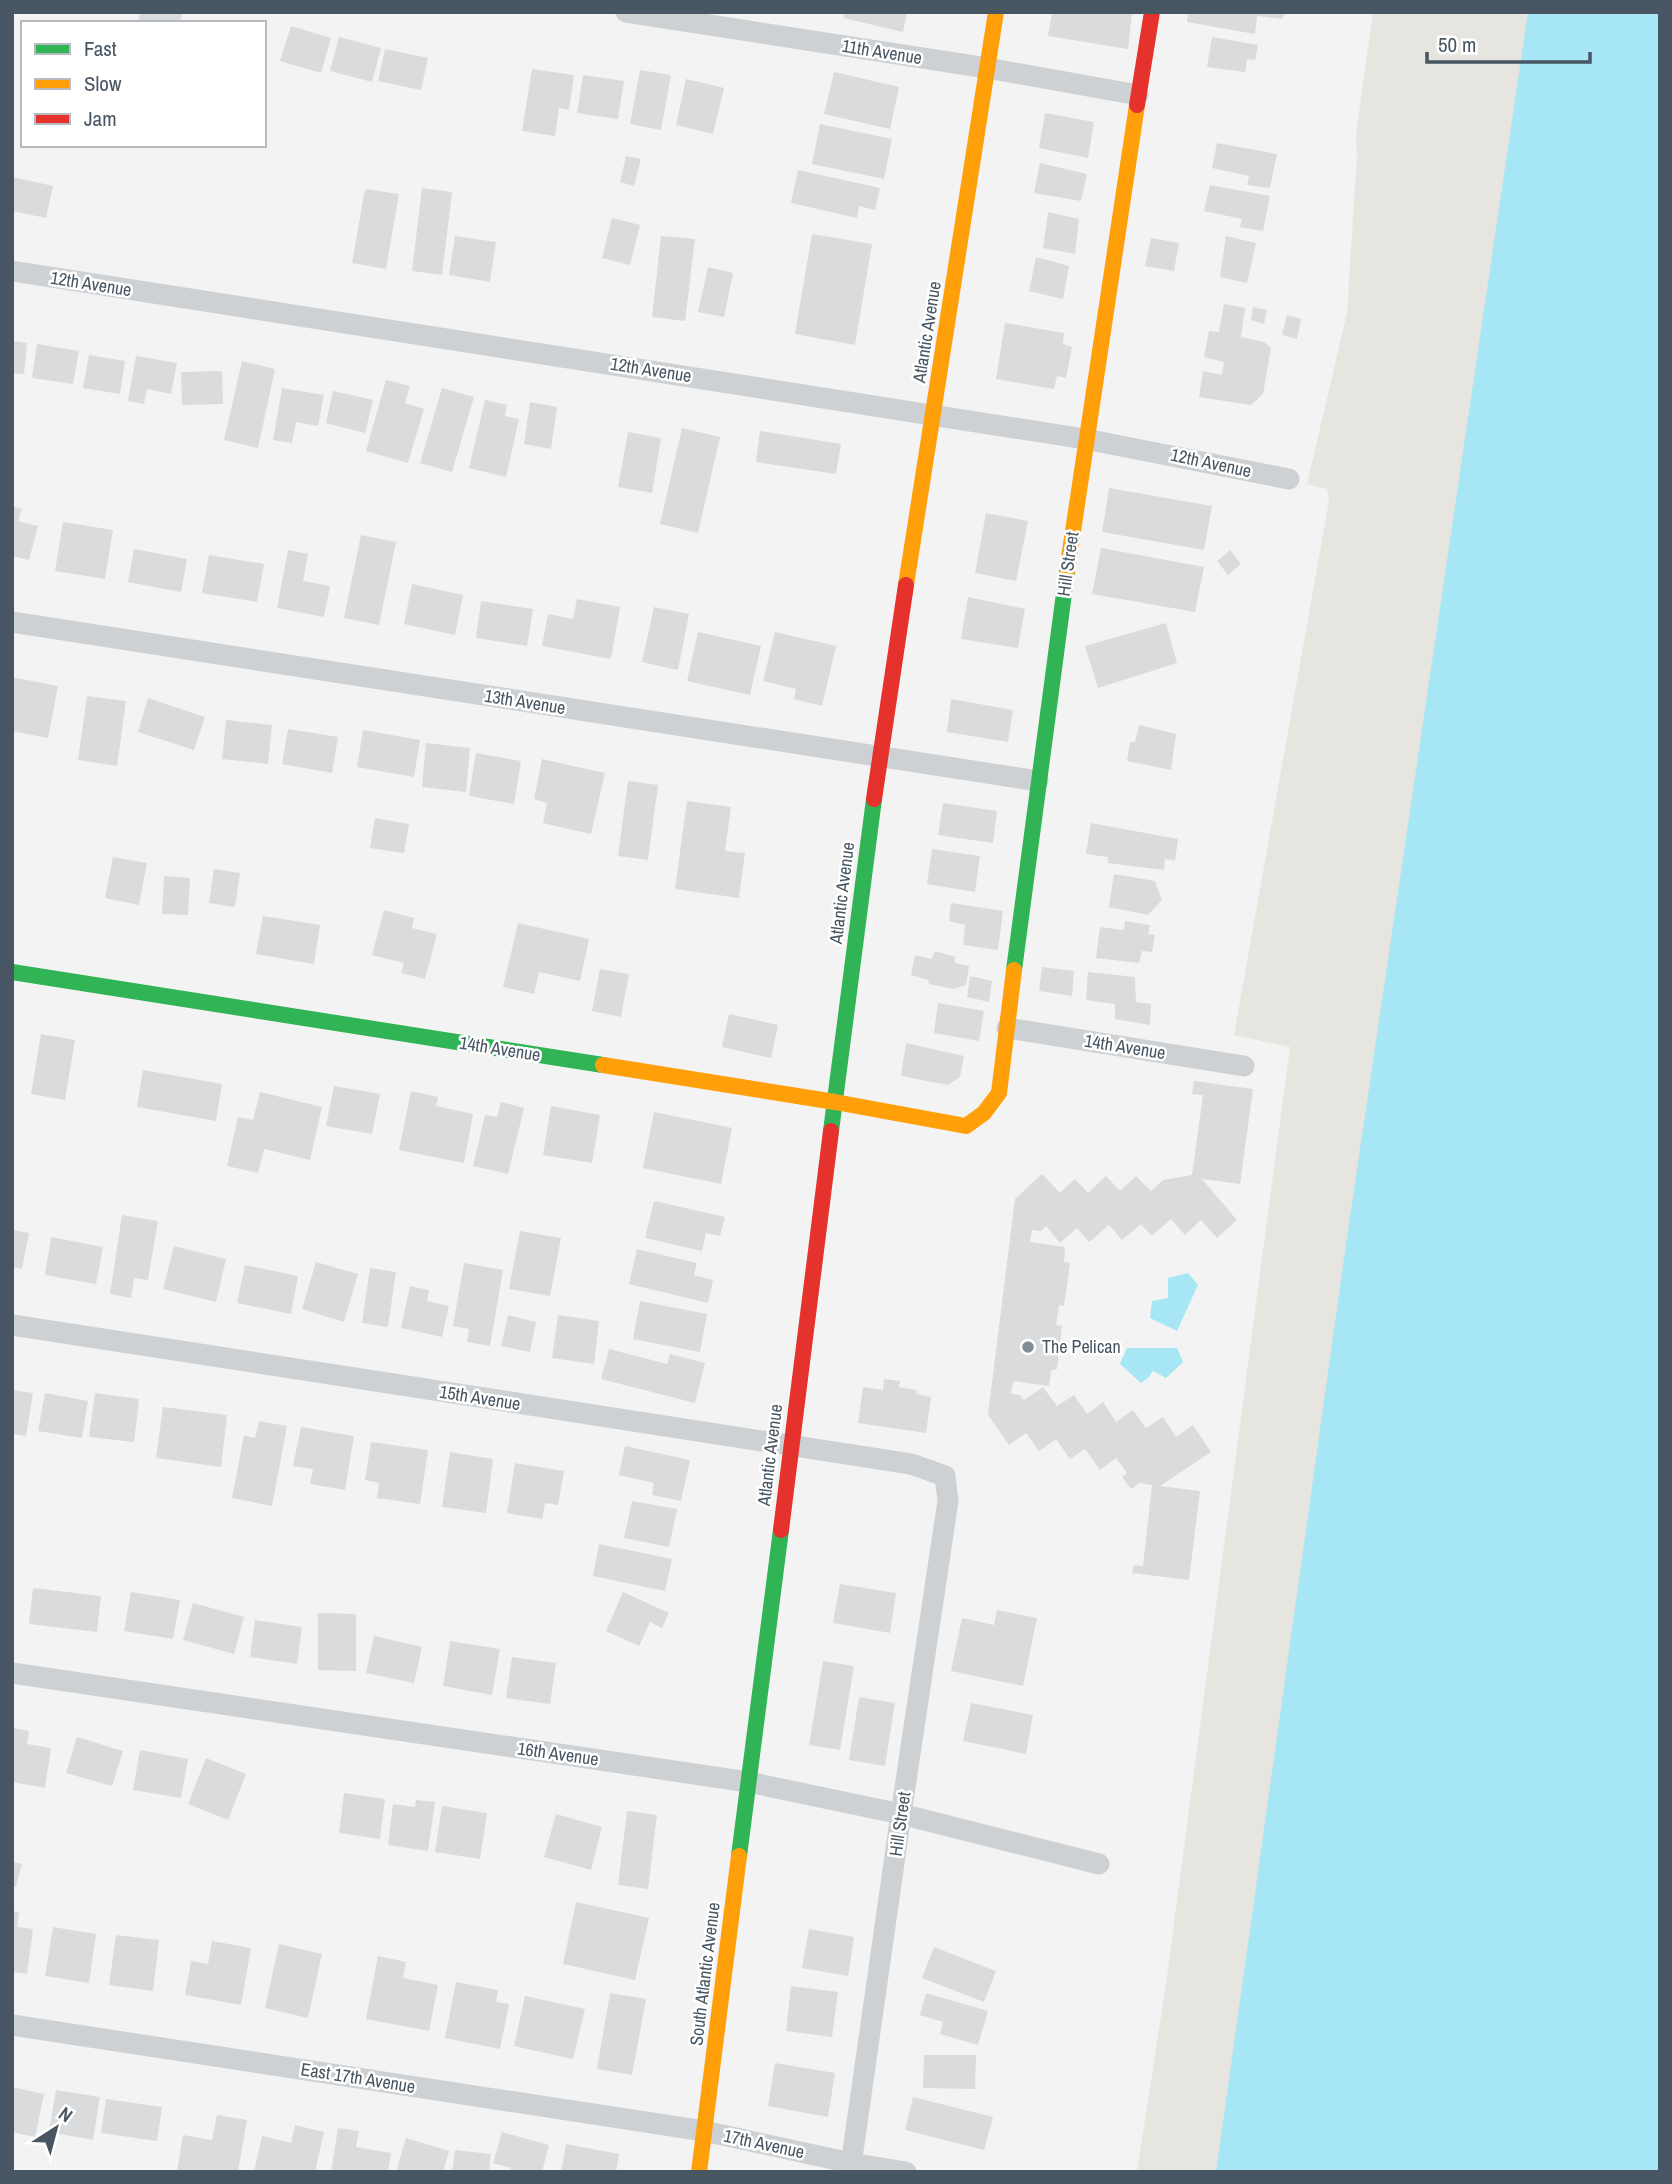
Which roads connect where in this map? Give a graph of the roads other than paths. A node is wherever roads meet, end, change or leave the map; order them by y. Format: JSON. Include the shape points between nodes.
{"nodes":[{"id":1,"x":626,"y":12,"type":"edge"},
{"id":2,"x":996,"y":12,"type":"edge"},
{"id":3,"x":1152,"y":12,"type":"edge"},
{"id":4,"x":988,"y":68,"type":"junction"},
{"id":5,"x":1138,"y":95,"type":"junction"},
{"id":6,"x":12,"y":271,"type":"edge"},
{"id":7,"x":933,"y":414,"type":"junction"},
{"id":8,"x":1085,"y":439,"type":"junction"},
{"id":9,"x":1289,"y":480,"type":"dead end"},
{"id":10,"x":12,"y":622,"type":"edge"},
{"id":11,"x":879,"y":757,"type":"junction"},
{"id":12,"x":1038,"y":781,"type":"junction"},
{"id":13,"x":12,"y":972,"type":"edge"},
{"id":14,"x":1007,"y":1028,"type":"junction"},
{"id":15,"x":1244,"y":1066,"type":"dead end"},
{"id":16,"x":835,"y":1102,"type":"junction"},
{"id":17,"x":984,"y":1113,"type":"joint"},
{"id":18,"x":12,"y":1325,"type":"edge"},
{"id":19,"x":790,"y":1447,"type":"junction"},
{"id":20,"x":945,"y":1476,"type":"joint"},
{"id":21,"x":12,"y":1673,"type":"edge"},
{"id":22,"x":748,"y":1782,"type":"junction"},
{"id":23,"x":901,"y":1814,"type":"junction"},
{"id":24,"x":1099,"y":1864,"type":"dead end"},
{"id":25,"x":12,"y":2025,"type":"edge"},
{"id":26,"x":704,"y":2131,"type":"junction"},
{"id":27,"x":851,"y":2167,"type":"edge"},
{"id":28,"x":699,"y":2172,"type":"edge"},
{"id":29,"x":906,"y":2172,"type":"edge"}],
"edges":[{"from":1,"to":4,"type":"street","name":"11th Avenue"},
{"from":2,"to":4,"type":"main road","name":"Atlantic Avenue"},
{"from":3,"to":5,"type":"main road","name":"Hill Street"},
{"from":4,"to":5,"type":"street","name":"11th Avenue"},
{"from":4,"to":7,"type":"main road","name":"Atlantic Avenue"},
{"from":5,"to":8,"type":"main road","name":"Hill Street"},
{"from":6,"to":7,"type":"street","name":"12th Avenue"},
{"from":7,"to":8,"type":"street","name":"12th Avenue"},
{"from":7,"to":11,"type":"main road","name":"Atlantic Avenue"},
{"from":8,"to":9,"type":"street","name":"12th Avenue"},
{"from":8,"to":12,"type":"main road","name":"Hill Street"},
{"from":10,"to":11,"type":"street","name":"13th Avenue"},
{"from":11,"to":12,"type":"street","name":"13th Avenue"},
{"from":11,"to":16,"type":"main road","name":"Atlantic Avenue"},
{"from":12,"to":14,"type":"main road","name":"Hill Street"},
{"from":13,"to":16,"type":"main road","name":"14th Avenue"},
{"from":14,"to":15,"type":"street","name":"14th Avenue"},
{"from":14,"to":17,"type":"main road","name":"Hill Street","via":[[999,1093]]},
{"from":16,"to":17,"type":"main road","name":"14th Avenue","via":[[966,1126]]},
{"from":16,"to":19,"type":"main road","name":"Atlantic Avenue"},
{"from":18,"to":19,"type":"street","name":"15th Avenue"},
{"from":19,"to":20,"type":"street","name":"15th Avenue","via":[[911,1464]]},
{"from":19,"to":22,"type":"main road","name":"Atlantic Avenue"},
{"from":20,"to":23,"type":"street","name":"Hill Street","via":[[948,1501]]},
{"from":21,"to":22,"type":"street","name":"16th Avenue"},
{"from":22,"to":23,"type":"street","name":"16th Avenue"},
{"from":22,"to":26,"type":"main road","name":"South Atlantic Avenue"},
{"from":23,"to":24,"type":"street","name":"16th Avenue"},
{"from":23,"to":27,"type":"street","name":"Hill Street"},
{"from":25,"to":26,"type":"street","name":"East 17th Avenue"},
{"from":26,"to":27,"type":"street","name":"17th Avenue"},
{"from":26,"to":28,"type":"main road","name":"South Atlantic Avenue"},
{"from":27,"to":29,"type":"street","name":"17th Avenue"}]}
